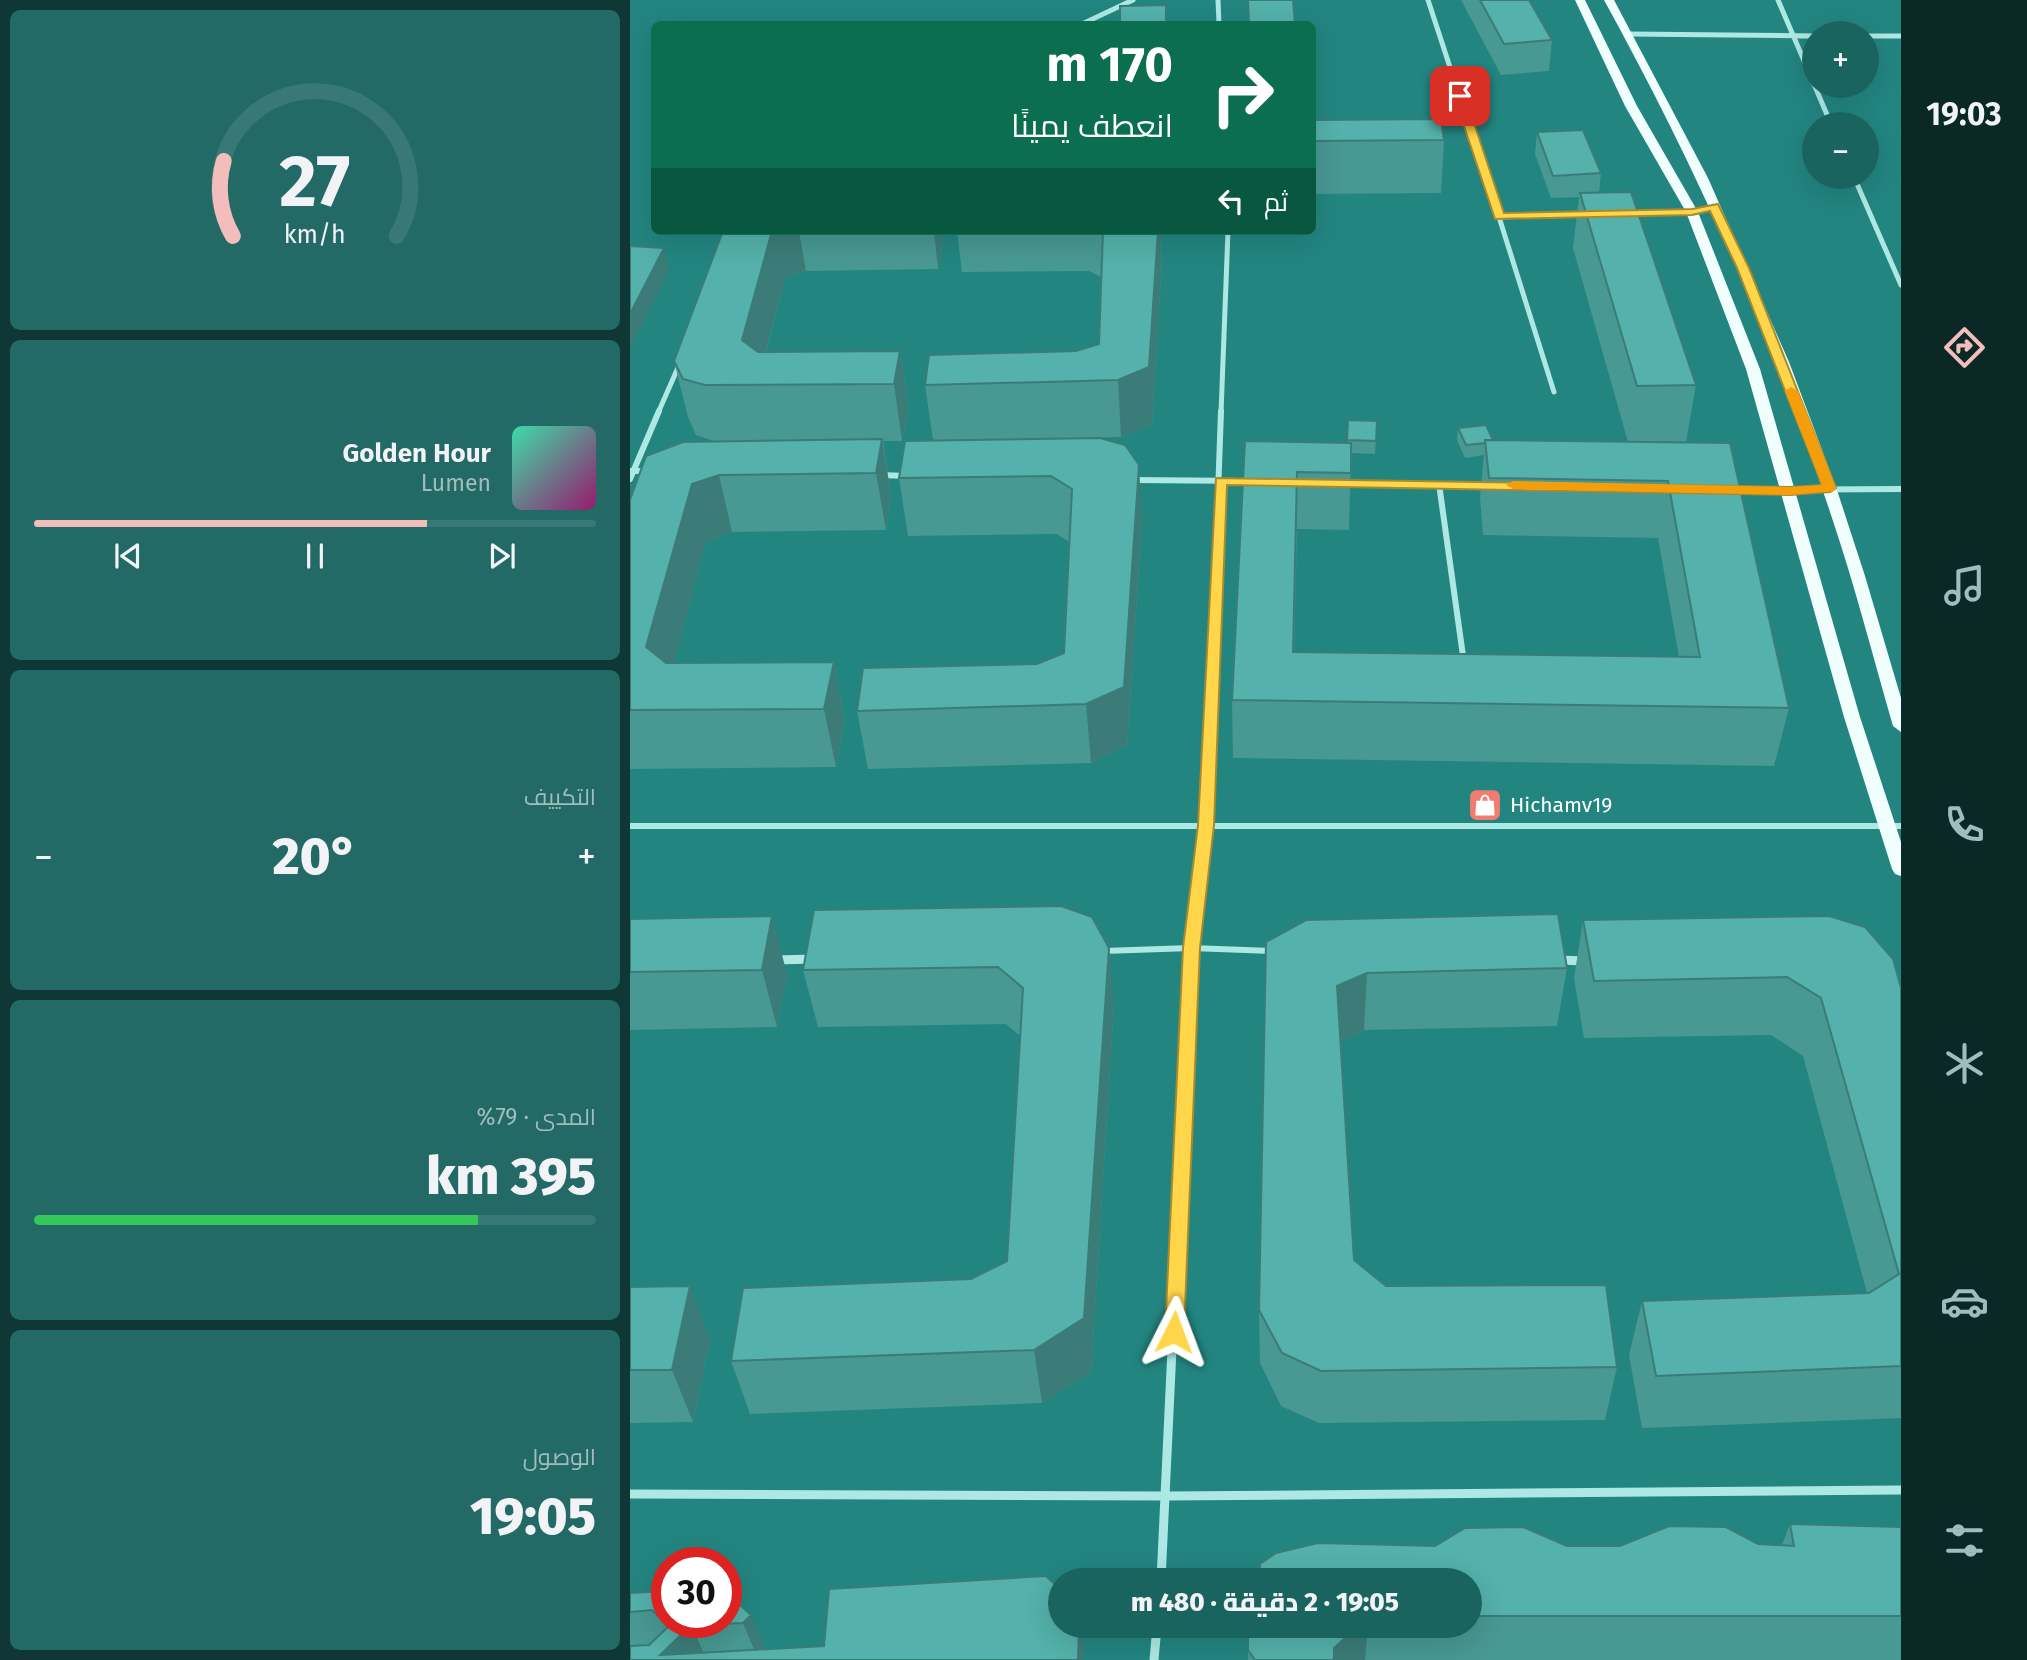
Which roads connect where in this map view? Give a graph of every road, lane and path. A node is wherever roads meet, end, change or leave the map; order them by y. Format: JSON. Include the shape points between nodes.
{"nodes":[{"id":1,"x":1133,"y":0,"type":"edge"},
{"id":2,"x":1218,"y":0,"type":"edge"},
{"id":3,"x":1428,"y":0,"type":"edge"},
{"id":4,"x":1580,"y":0,"type":"edge"},
{"id":5,"x":1609,"y":0,"type":"edge"},
{"id":6,"x":1778,"y":0,"type":"edge"},
{"id":7,"x":1088,"y":21,"type":"edge"},
{"id":8,"x":1219,"y":21,"type":"edge"},
{"id":9,"x":1629,"y":34,"type":"junction"},
{"id":10,"x":1792,"y":36,"type":"junction"},
{"id":11,"x":1802,"y":36,"type":"edge"},
{"id":12,"x":1879,"y":36,"type":"edge"},
{"id":13,"x":1901,"y":36,"type":"edge"},
{"id":14,"x":1826,"y":112,"type":"edge"},
{"id":15,"x":1859,"y":189,"type":"edge"},
{"id":16,"x":1714,"y":207,"type":"junction"},
{"id":17,"x":1692,"y":212,"type":"junction"},
{"id":18,"x":1595,"y":214,"type":"edge"},
{"id":19,"x":1623,"y":214,"type":"edge"},
{"id":20,"x":1499,"y":217,"type":"junction"},
{"id":21,"x":1228,"y":235,"type":"edge"},
{"id":22,"x":1901,"y":285,"type":"edge"},
{"id":23,"x":682,"y":357,"type":"edge"},
{"id":24,"x":1554,"y":392,"type":"dead end"},
{"id":25,"x":631,"y":471,"type":"edge"},
{"id":26,"x":661,"y":472,"type":"edge"},
{"id":27,"x":871,"y":475,"type":"edge"},
{"id":28,"x":912,"y":476,"type":"edge"},
{"id":29,"x":630,"y":479,"type":"edge"},
{"id":30,"x":1122,"y":480,"type":"edge"},
{"id":31,"x":1220,"y":481,"type":"junction"},
{"id":32,"x":1261,"y":482,"type":"edge"},
{"id":33,"x":1330,"y":482,"type":"edge"},
{"id":34,"x":1439,"y":484,"type":"junction"},
{"id":35,"x":1493,"y":485,"type":"edge"},
{"id":36,"x":1830,"y":488,"type":"junction"},
{"id":37,"x":1901,"y":489,"type":"edge"},
{"id":38,"x":1722,"y":490,"type":"edge"},
{"id":39,"x":1790,"y":491,"type":"junction"},
{"id":40,"x":1465,"y":672,"type":"edge"},
{"id":41,"x":1901,"y":726,"type":"edge"},
{"id":42,"x":1206,"y":825,"type":"junction"},
{"id":43,"x":630,"y":826,"type":"edge"},
{"id":44,"x":1894,"y":827,"type":"edge"},
{"id":45,"x":1901,"y":869,"type":"edge"},
{"id":46,"x":1191,"y":948,"type":"junction"},
{"id":47,"x":1095,"y":951,"type":"edge"},
{"id":48,"x":1289,"y":951,"type":"edge"},
{"id":49,"x":822,"y":958,"type":"edge"},
{"id":50,"x":767,"y":960,"type":"edge"},
{"id":51,"x":1553,"y":960,"type":"edge"},
{"id":52,"x":1595,"y":961,"type":"edge"},
{"id":53,"x":1901,"y":1490,"type":"edge"},
{"id":54,"x":630,"y":1494,"type":"edge"},
{"id":55,"x":1167,"y":1496,"type":"junction"},
{"id":56,"x":1162,"y":1568,"type":"edge"},
{"id":57,"x":1156,"y":1638,"type":"edge"},
{"id":58,"x":1154,"y":1660,"type":"edge"}],
"edges":[{"from":1,"to":7,"type":"street"},
{"from":2,"to":8,"type":"street"},
{"from":3,"to":20,"type":"street"},
{"from":4,"to":17,"type":"main road","via":[[1631,106]]},
{"from":5,"to":9,"type":"main road"},
{"from":6,"to":10,"type":"street"},
{"from":9,"to":10,"type":"street"},
{"from":9,"to":16,"type":"main road"},
{"from":10,"to":11,"type":"street"},
{"from":10,"to":14,"type":"street"},
{"from":12,"to":13,"type":"street"},
{"from":15,"to":22,"type":"street"},
{"from":16,"to":17,"type":"street"},
{"from":16,"to":36,"type":"main road","via":[[1743,268]]},
{"from":17,"to":19,"type":"street"},
{"from":17,"to":39,"type":"main road","via":[[1753,369]]},
{"from":18,"to":20,"type":"street"},
{"from":20,"to":24,"type":"street"},
{"from":21,"to":31,"type":"street"},
{"from":23,"to":25,"type":"street"},
{"from":25,"to":26,"type":"street"},
{"from":25,"to":29,"type":"street"},
{"from":27,"to":28,"type":"street"},
{"from":30,"to":31,"type":"street"},
{"from":31,"to":32,"type":"street"},
{"from":31,"to":42,"type":"street"},
{"from":33,"to":34,"type":"street"},
{"from":34,"to":35,"type":"street"},
{"from":34,"to":40,"type":"street"},
{"from":36,"to":37,"type":"street"},
{"from":36,"to":39,"type":"street"},
{"from":36,"to":41,"type":"main road"},
{"from":38,"to":39,"type":"street"},
{"from":39,"to":44,"type":"main road","via":[[1853,717]]},
{"from":42,"to":43,"type":"street"},
{"from":42,"to":44,"type":"street"},
{"from":42,"to":46,"type":"street"},
{"from":44,"to":45,"type":"main road"},
{"from":46,"to":47,"type":"street"},
{"from":46,"to":48,"type":"street"},
{"from":46,"to":55,"type":"street"},
{"from":49,"to":50,"type":"street"},
{"from":51,"to":52,"type":"street"},
{"from":53,"to":55,"type":"street"},
{"from":54,"to":55,"type":"street"},
{"from":55,"to":56,"type":"street"},
{"from":57,"to":58,"type":"street"}]}
